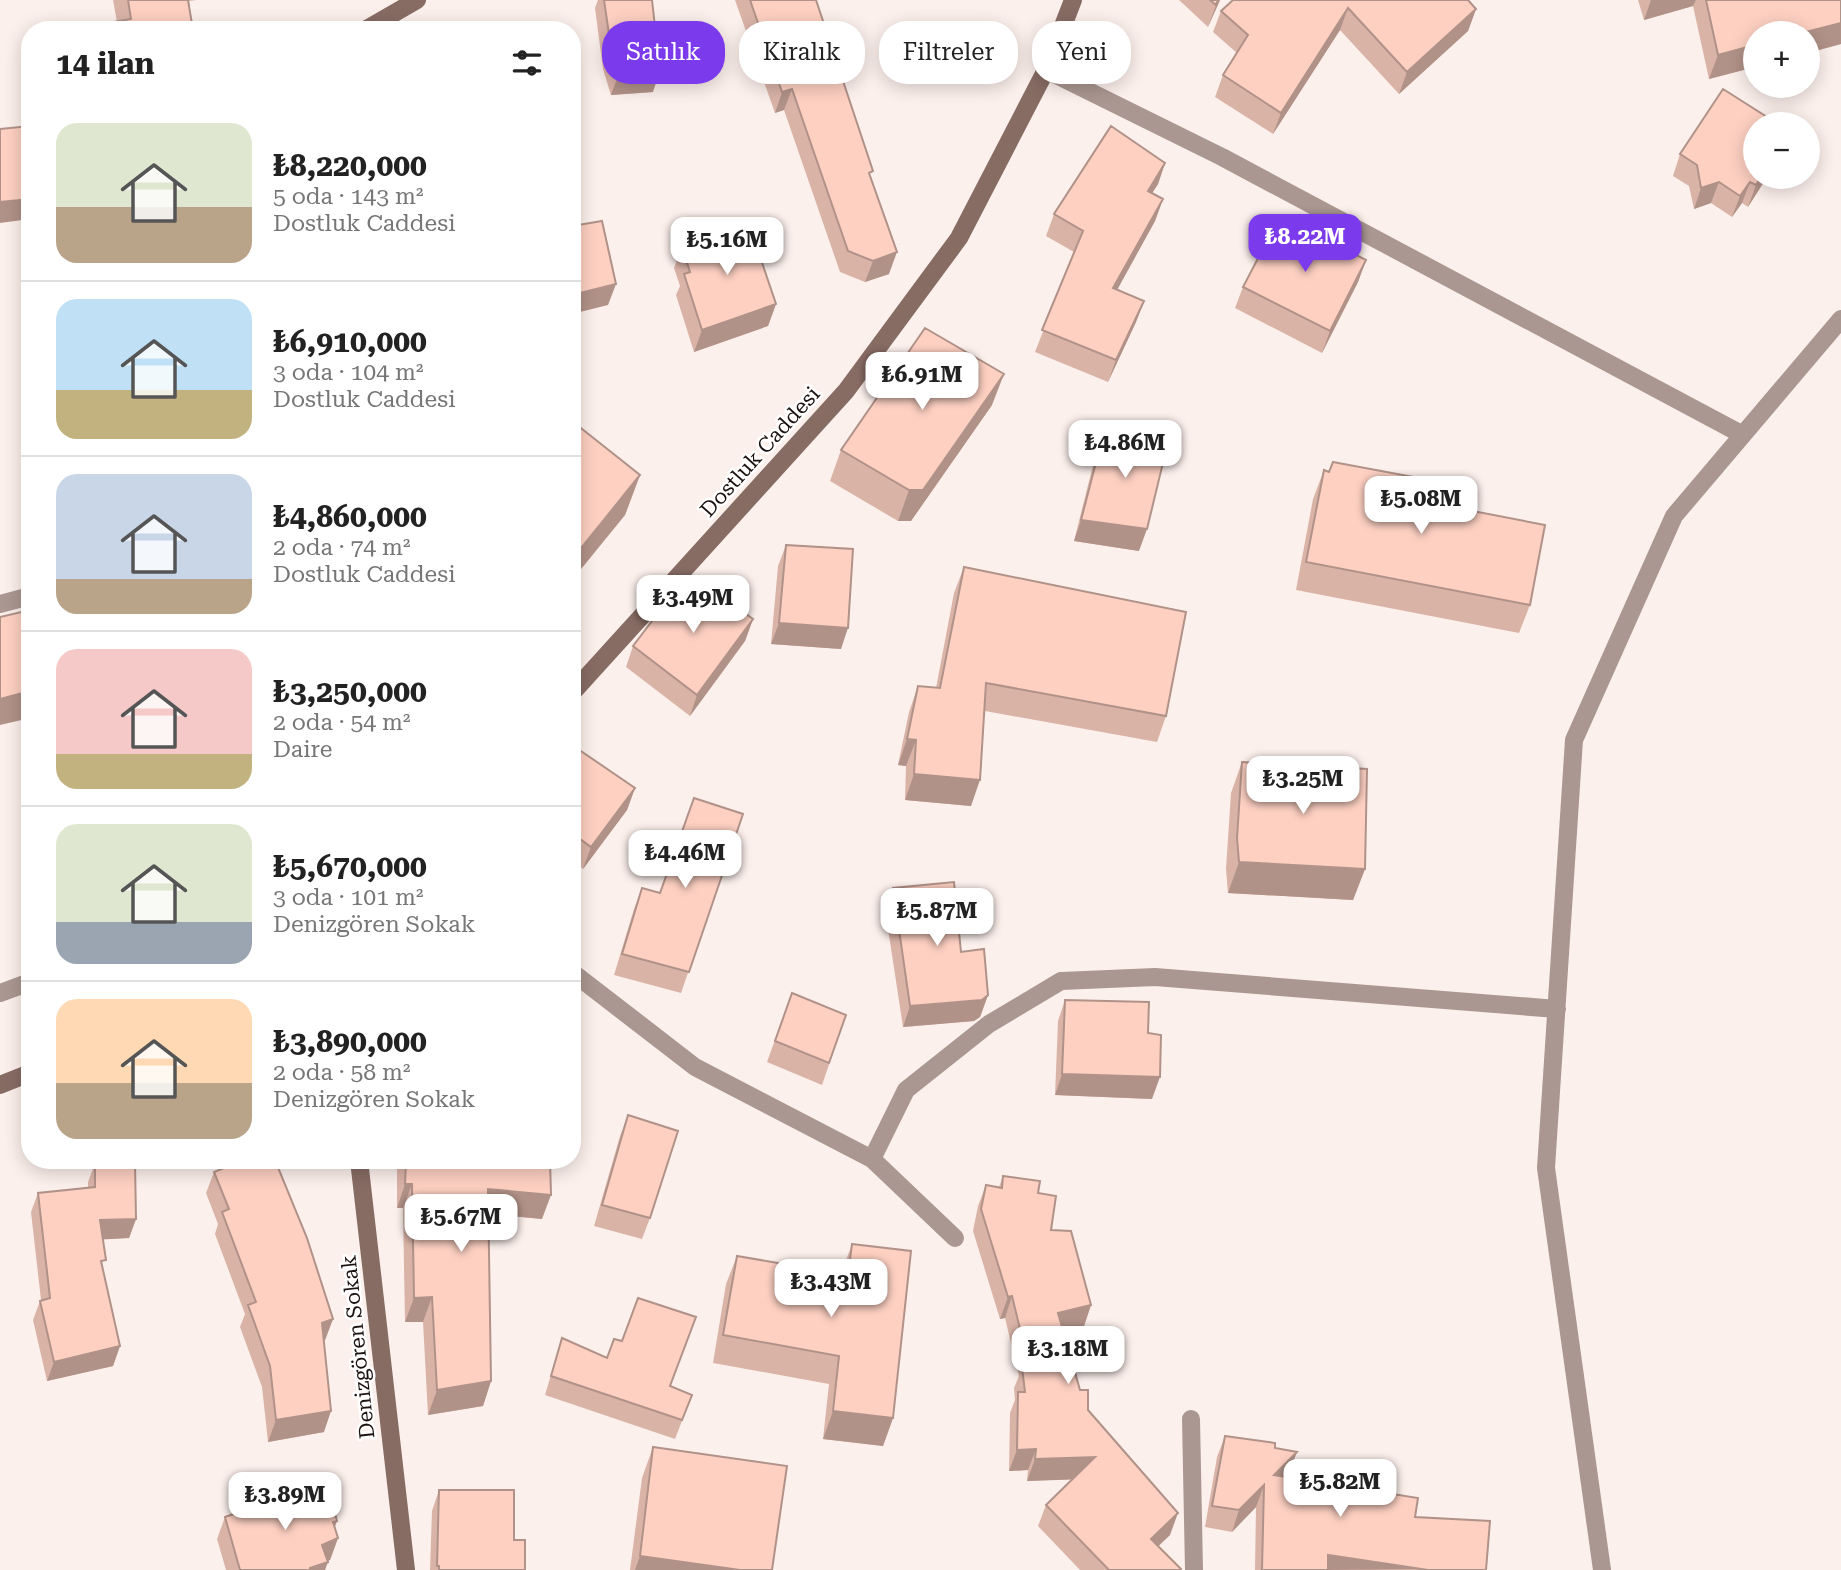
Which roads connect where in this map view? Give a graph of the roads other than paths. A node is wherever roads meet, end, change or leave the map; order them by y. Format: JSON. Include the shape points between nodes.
{"nodes":[{"id":1,"x":417,"y":0,"type":"edge"},
{"id":2,"x":1073,"y":0,"type":"edge"},
{"id":3,"x":397,"y":6,"type":"edge"},
{"id":4,"x":377,"y":21,"type":"edge"},
{"id":5,"x":1065,"y":21,"type":"edge"},
{"id":6,"x":1039,"y":84,"type":"edge"},
{"id":7,"x":1074,"y":84,"type":"edge"},
{"id":8,"x":1841,"y":318,"type":"edge"},
{"id":9,"x":1743,"y":435,"type":"junction"},
{"id":10,"x":21,"y":598,"type":"edge"},
{"id":11,"x":0,"y":604,"type":"edge"},
{"id":12,"x":581,"y":683,"type":"edge"},
{"id":13,"x":581,"y":979,"type":"edge"},
{"id":14,"x":21,"y":985,"type":"edge"},
{"id":15,"x":0,"y":993,"type":"edge"},
{"id":16,"x":1557,"y":1009,"type":"junction"},
{"id":17,"x":21,"y":1077,"type":"edge"},
{"id":18,"x":0,"y":1085,"type":"edge"},
{"id":19,"x":872,"y":1159,"type":"junction"},
{"id":20,"x":360,"y":1169,"type":"edge"},
{"id":21,"x":955,"y":1238,"type":"dead end"},
{"id":22,"x":1191,"y":1419,"type":"dead end"},
{"id":23,"x":406,"y":1570,"type":"edge"},
{"id":24,"x":1194,"y":1570,"type":"edge"},
{"id":25,"x":1602,"y":1570,"type":"edge"}],
"edges":[{"from":1,"to":3,"type":"main road"},
{"from":2,"to":5,"type":"main road","name":"Dostluk Caddesi"},
{"from":3,"to":4,"type":"main road"},
{"from":6,"to":12,"type":"main road","name":"Dostluk Caddesi","via":[[959,238],[846,391]]},
{"from":7,"to":9,"type":"street"},
{"from":8,"to":9,"type":"street"},
{"from":9,"to":16,"type":"street","via":[[1674,516],[1574,740]]},
{"from":10,"to":11,"type":"street"},
{"from":13,"to":19,"type":"street","via":[[695,1067]]},
{"from":14,"to":15,"type":"street"},
{"from":16,"to":19,"type":"street","via":[[1155,976],[1061,981],[989,1024],[906,1090]]},
{"from":16,"to":25,"type":"street","via":[[1546,1168]]},
{"from":17,"to":18,"type":"main road"},
{"from":19,"to":21,"type":"street"},
{"from":20,"to":23,"type":"main road","name":"Denizgören Sokak"},
{"from":22,"to":24,"type":"street"}]}
